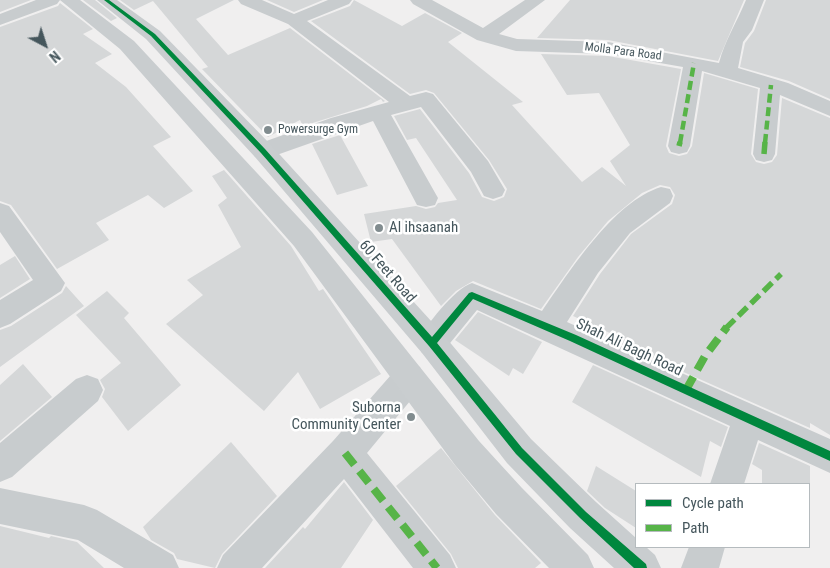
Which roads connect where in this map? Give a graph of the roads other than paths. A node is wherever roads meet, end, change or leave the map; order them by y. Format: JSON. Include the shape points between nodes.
{"nodes":[{"id":1,"x":50,"y":0,"type":"edge"},
{"id":2,"x":69,"y":0,"type":"edge"},
{"id":3,"x":106,"y":0,"type":"edge"},
{"id":4,"x":247,"y":0,"type":"edge"},
{"id":5,"x":343,"y":0,"type":"edge"},
{"id":6,"x":419,"y":0,"type":"edge"},
{"id":7,"x":536,"y":0,"type":"edge"},
{"id":8,"x":755,"y":0,"type":"edge"},
{"id":9,"x":0,"y":20,"type":"edge"},
{"id":10,"x":294,"y":20,"type":"junction"},
{"id":11,"x":484,"y":36,"type":"junction"},
{"id":12,"x":694,"y":63,"type":"junction"},
{"id":13,"x":727,"y":71,"type":"junction"},
{"id":14,"x":193,"y":78,"type":"junction"},
{"id":15,"x":771,"y":85,"type":"junction"},
{"id":16,"x":168,"y":89,"type":"junction"},
{"id":17,"x":406,"y":104,"type":"junction"},
{"id":18,"x":830,"y":109,"type":"edge"},
{"id":19,"x":379,"y":112,"type":"junction"},
{"id":20,"x":679,"y":146,"type":"dead end"},
{"id":21,"x":263,"y":151,"type":"junction"},
{"id":22,"x":764,"y":154,"type":"dead end"},
{"id":23,"x":493,"y":190,"type":"dead end"},
{"id":24,"x":661,"y":196,"type":"dead end"},
{"id":25,"x":426,"y":198,"type":"dead end"},
{"id":26,"x":0,"y":213,"type":"edge"},
{"id":27,"x":0,"y":315,"type":"edge"},
{"id":28,"x":548,"y":327,"type":"junction"},
{"id":29,"x":432,"y":344,"type":"junction"},
{"id":30,"x":409,"y":378,"type":"junction"},
{"id":31,"x":87,"y":390,"type":"dead end"},
{"id":32,"x":749,"y":418,"type":"junction"},
{"id":33,"x":499,"y":425,"type":"junction"},
{"id":34,"x":345,"y":453,"type":"junction"},
{"id":35,"x":467,"y":453,"type":"junction"},
{"id":36,"x":830,"y":456,"type":"edge"},
{"id":37,"x":0,"y":465,"type":"edge"},
{"id":38,"x":727,"y":483,"type":"edge"},
{"id":39,"x":0,"y":506,"type":"edge"},
{"id":40,"x":707,"y":548,"type":"edge"},
{"id":41,"x":160,"y":568,"type":"edge"},
{"id":42,"x":236,"y":568,"type":"edge"},
{"id":43,"x":437,"y":568,"type":"edge"},
{"id":44,"x":575,"y":568,"type":"edge"},
{"id":45,"x":642,"y":568,"type":"edge"},
{"id":46,"x":700,"y":568,"type":"edge"}],
"edges":[{"from":1,"to":9,"type":"street"},
{"from":2,"to":16,"type":"street","via":[[127,45]]},
{"from":3,"to":14,"type":"street","name":"60 Feet Road","via":[[153,35]]},
{"from":4,"to":10,"type":"street"},
{"from":5,"to":10,"type":"street"},
{"from":6,"to":11,"type":"street","name":"Molla Para Road"},
{"from":7,"to":11,"type":"street"},
{"from":8,"to":13,"type":"street","via":[[743,30],[734,41]]},
{"from":10,"to":17,"type":"street"},
{"from":11,"to":12,"type":"street","name":"Molla Para Road","via":[[516,45],[608,48]]},
{"from":12,"to":13,"type":"street","name":"Molla Para Road"},
{"from":12,"to":20,"type":"street"},
{"from":13,"to":15,"type":"street","name":"Molla Para Road"},
{"from":14,"to":16,"type":"street"},
{"from":14,"to":21,"type":"street","name":"60 Feet Road"},
{"from":15,"to":18,"type":"street","name":"Molla Para Road"},
{"from":15,"to":22,"type":"street"},
{"from":16,"to":30,"type":"street","via":[[303,239]]},
{"from":17,"to":19,"type":"street"},
{"from":17,"to":23,"type":"street","via":[[426,99],[480,167]]},
{"from":19,"to":21,"type":"street"},
{"from":19,"to":25,"type":"street"},
{"from":21,"to":29,"type":"street","name":"60 Feet Road"},
{"from":24,"to":28,"type":"street","via":[[621,226],[589,265]]},
{"from":26,"to":27,"type":"street","via":[[50,283]]},
{"from":28,"to":29,"type":"street","name":"Shah Ali Bagh Road","via":[[472,295]]},
{"from":28,"to":32,"type":"street","name":"Shah Ali Bagh Road"},
{"from":29,"to":33,"type":"street","name":"60 Feet Road"},
{"from":30,"to":34,"type":"street"},
{"from":30,"to":35,"type":"street"},
{"from":31,"to":37,"type":"street"},
{"from":32,"to":36,"type":"street","name":"Shah Ali Bagh Road"},
{"from":32,"to":38,"type":"street"},
{"from":33,"to":35,"type":"street"},
{"from":33,"to":45,"type":"street","name":"60 Feet Road","via":[[519,451],[582,515]]},
{"from":34,"to":42,"type":"street"},
{"from":34,"to":43,"type":"street"},
{"from":35,"to":44,"type":"street"},
{"from":39,"to":41,"type":"street","via":[[84,523]]},
{"from":40,"to":46,"type":"street"}]}
